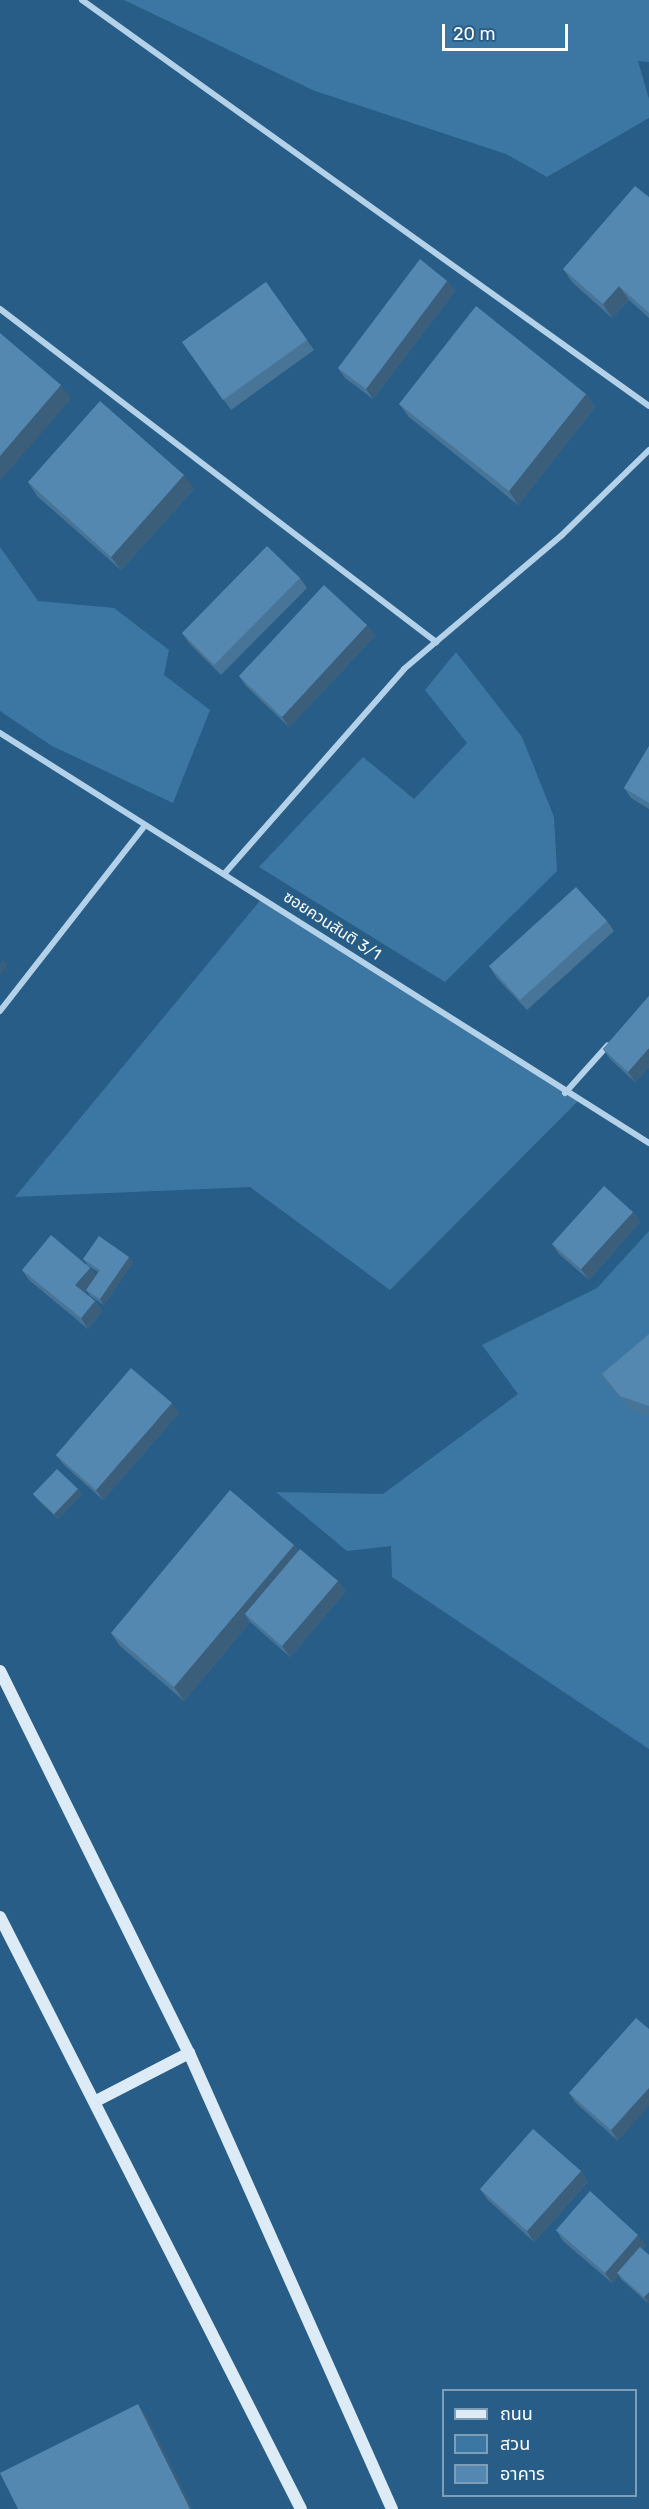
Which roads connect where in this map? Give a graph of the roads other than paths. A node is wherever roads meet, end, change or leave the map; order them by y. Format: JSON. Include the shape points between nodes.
{"nodes":[{"id":1,"x":82,"y":0,"type":"edge"},
{"id":2,"x":0,"y":309,"type":"edge"},
{"id":3,"x":649,"y":406,"type":"edge"},
{"id":4,"x":649,"y":450,"type":"edge"},
{"id":5,"x":436,"y":642,"type":"junction"},
{"id":6,"x":0,"y":733,"type":"edge"},
{"id":7,"x":144,"y":827,"type":"junction"},
{"id":8,"x":225,"y":873,"type":"junction"},
{"id":9,"x":0,"y":1011,"type":"edge"},
{"id":10,"x":611,"y":1042,"type":"edge"},
{"id":11,"x":565,"y":1093,"type":"junction"},
{"id":12,"x":649,"y":1143,"type":"edge"},
{"id":13,"x":0,"y":1671,"type":"edge"},
{"id":14,"x":0,"y":1917,"type":"edge"},
{"id":15,"x":189,"y":2053,"type":"junction"},
{"id":16,"x":96,"y":2101,"type":"junction"},
{"id":17,"x":301,"y":2509,"type":"edge"},
{"id":18,"x":392,"y":2509,"type":"edge"}],
"edges":[{"from":1,"to":3,"type":"street"},
{"from":2,"to":5,"type":"street"},
{"from":4,"to":5,"type":"street","via":[[562,535]]},
{"from":5,"to":8,"type":"street","via":[[404,669]]},
{"from":6,"to":7,"type":"street","name":"ซอยควนสันติ 3/1"},
{"from":7,"to":8,"type":"street","name":"ซอยควนสันติ 3/1"},
{"from":7,"to":9,"type":"street"},
{"from":8,"to":11,"type":"street","name":"ซอยควนสันติ 3/1"},
{"from":10,"to":11,"type":"street"},
{"from":11,"to":12,"type":"street","name":"ซอยควนสันติ 3/1"},
{"from":13,"to":15,"type":"main road"},
{"from":14,"to":16,"type":"main road"},
{"from":15,"to":16,"type":"main road"},
{"from":15,"to":18,"type":"main road"},
{"from":16,"to":17,"type":"main road"}]}
